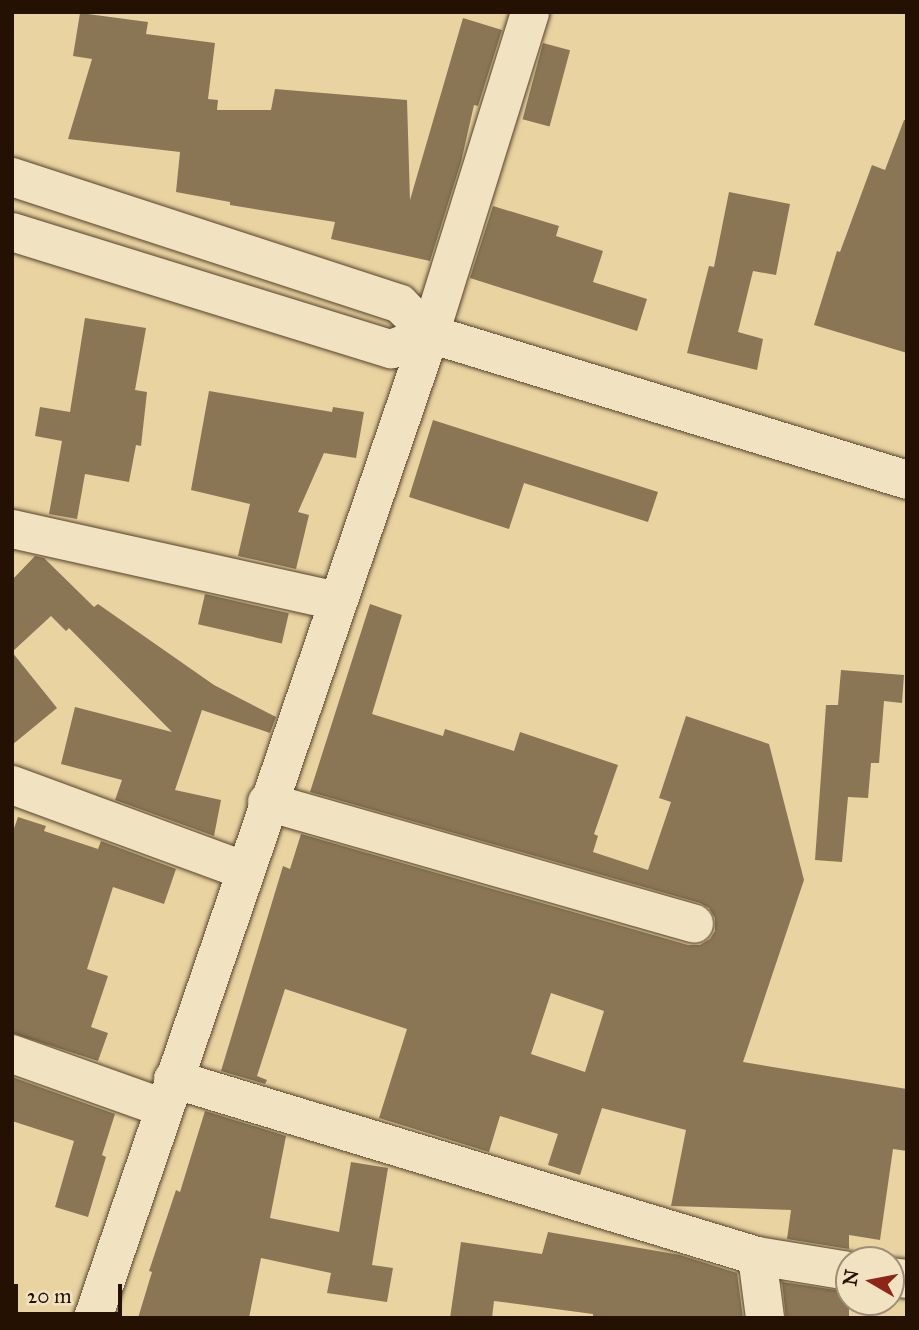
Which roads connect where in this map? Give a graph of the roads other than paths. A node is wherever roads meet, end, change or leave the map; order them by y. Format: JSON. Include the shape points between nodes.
{"nodes":[{"id":1,"x":530,"y":12,"type":"edge"},
{"id":2,"x":12,"y":177,"type":"edge"},
{"id":3,"x":12,"y":232,"type":"edge"},
{"id":4,"x":430,"y":334,"type":"junction"},
{"id":5,"x":907,"y":480,"type":"edge"},
{"id":6,"x":12,"y":529,"type":"edge"},
{"id":7,"x":338,"y":601,"type":"junction"},
{"id":8,"x":12,"y":785,"type":"edge"},
{"id":9,"x":267,"y":802,"type":"junction"},
{"id":10,"x":246,"y":872,"type":"junction"},
{"id":11,"x":694,"y":924,"type":"dead end"},
{"id":12,"x":12,"y":1054,"type":"edge"},
{"id":13,"x":168,"y":1094,"type":"junction"},
{"id":14,"x":757,"y":1256,"type":"junction"},
{"id":15,"x":835,"y":1268,"type":"edge"},
{"id":16,"x":93,"y":1318,"type":"edge"},
{"id":17,"x":765,"y":1318,"type":"edge"}],
"edges":[{"from":1,"to":4,"type":"street"},
{"from":2,"to":4,"type":"street","via":[[400,304]]},
{"from":3,"to":4,"type":"street","via":[[391,349]]},
{"from":4,"to":5,"type":"street"},
{"from":4,"to":7,"type":"street"},
{"from":6,"to":7,"type":"street"},
{"from":7,"to":9,"type":"street"},
{"from":8,"to":10,"type":"street"},
{"from":9,"to":10,"type":"street"},
{"from":9,"to":11,"type":"street"},
{"from":10,"to":13,"type":"street"},
{"from":12,"to":13,"type":"street"},
{"from":13,"to":14,"type":"street"},
{"from":13,"to":16,"type":"street"},
{"from":14,"to":15,"type":"street"},
{"from":14,"to":17,"type":"street"}]}
